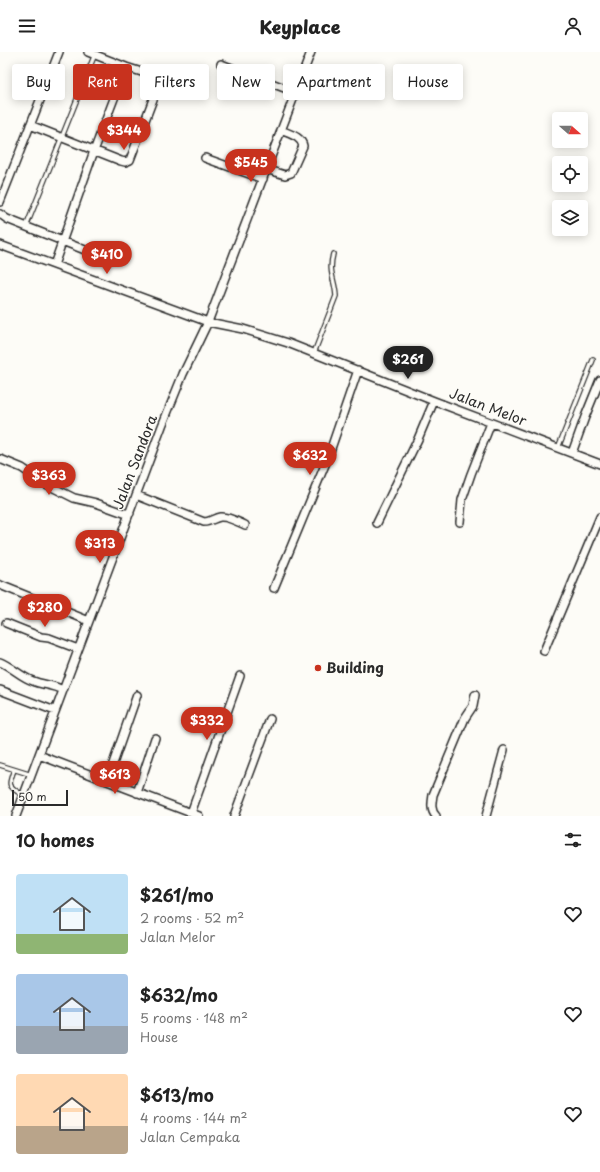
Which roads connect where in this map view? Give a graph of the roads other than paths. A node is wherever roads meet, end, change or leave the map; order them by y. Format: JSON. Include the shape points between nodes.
{"nodes":[{"id":1,"x":59,"y":52,"type":"edge"},
{"id":2,"x":311,"y":52,"type":"edge"},
{"id":3,"x":92,"y":53,"type":"edge"},
{"id":4,"x":119,"y":64,"type":"edge"},
{"id":5,"x":306,"y":64,"type":"edge"},
{"id":6,"x":132,"y":69,"type":"edge"},
{"id":7,"x":113,"y":100,"type":"edge"},
{"id":8,"x":292,"y":100,"type":"edge"},
{"id":9,"x":30,"y":126,"type":"junction"},
{"id":10,"x":281,"y":130,"type":"junction"},
{"id":11,"x":61,"y":138,"type":"junction"},
{"id":12,"x":94,"y":151,"type":"junction"},
{"id":13,"x":205,"y":158,"type":"dead end"},
{"id":14,"x":266,"y":169,"type":"junction"},
{"id":15,"x":256,"y":176,"type":"junction"},
{"id":16,"x":0,"y":202,"type":"edge"},
{"id":17,"x":0,"y":214,"type":"edge"},
{"id":18,"x":26,"y":227,"type":"junction"},
{"id":19,"x":61,"y":244,"type":"junction"},
{"id":20,"x":0,"y":245,"type":"edge"},
{"id":21,"x":90,"y":252,"type":"dead end"},
{"id":22,"x":333,"y":254,"type":"dead end"},
{"id":23,"x":54,"y":263,"type":"junction"},
{"id":24,"x":208,"y":322,"type":"junction"},
{"id":25,"x":314,"y":353,"type":"junction"},
{"id":26,"x":593,"y":360,"type":"dead end"},
{"id":27,"x":358,"y":370,"type":"junction"},
{"id":28,"x":600,"y":380,"type":"edge"},
{"id":29,"x":434,"y":401,"type":"junction"},
{"id":30,"x":491,"y":422,"type":"junction"},
{"id":31,"x":558,"y":448,"type":"junction"},
{"id":32,"x":572,"y":453,"type":"junction"},
{"id":33,"x":0,"y":459,"type":"edge"},
{"id":34,"x":600,"y":464,"type":"edge"},
{"id":35,"x":136,"y":495,"type":"junction"},
{"id":36,"x":127,"y":513,"type":"junction"},
{"id":37,"x":600,"y":517,"type":"edge"},
{"id":38,"x":460,"y":522,"type":"dead end"},
{"id":39,"x":377,"y":523,"type":"dead end"},
{"id":40,"x":246,"y":525,"type":"dead end"},
{"id":41,"x":0,"y":586,"type":"edge"},
{"id":42,"x":274,"y":588,"type":"dead end"},
{"id":43,"x":87,"y":620,"type":"junction"},
{"id":44,"x":6,"y":623,"type":"dead end"},
{"id":45,"x":78,"y":649,"type":"junction"},
{"id":46,"x":544,"y":652,"type":"dead end"},
{"id":47,"x":0,"y":662,"type":"edge"},
{"id":48,"x":240,"y":676,"type":"dead end"},
{"id":49,"x":61,"y":688,"type":"junction"},
{"id":50,"x":0,"y":690,"type":"edge"},
{"id":51,"x":137,"y":695,"type":"dead end"},
{"id":52,"x":475,"y":695,"type":"dead end"},
{"id":53,"x":55,"y":711,"type":"junction"},
{"id":54,"x":270,"y":719,"type":"dead end"},
{"id":55,"x":155,"y":738,"type":"dead end"},
{"id":56,"x":504,"y":750,"type":"dead end"},
{"id":57,"x":39,"y":754,"type":"junction"},
{"id":58,"x":0,"y":765,"type":"edge"},
{"id":59,"x":14,"y":770,"type":"junction"},
{"id":60,"x":32,"y":774,"type":"junction"},
{"id":61,"x":108,"y":782,"type":"junction"},
{"id":62,"x":138,"y":790,"type":"junction"},
{"id":63,"x":24,"y":796,"type":"junction"},
{"id":64,"x":195,"y":815,"type":"edge"},
{"id":65,"x":16,"y":816,"type":"edge"},
{"id":66,"x":234,"y":816,"type":"edge"},
{"id":67,"x":436,"y":816,"type":"edge"},
{"id":68,"x":486,"y":816,"type":"edge"}],
"edges":[{"from":1,"to":9,"type":"street"},
{"from":2,"to":5,"type":"street","name":"Jalan Sandora"},
{"from":3,"to":4,"type":"street"},
{"from":3,"to":11,"type":"lane"},
{"from":6,"to":12,"type":"street","via":[[157,77],[160,83],[132,157],[125,162]]},
{"from":7,"to":12,"type":"street"},
{"from":8,"to":10,"type":"street","name":"Jalan Sandora"},
{"from":9,"to":11,"type":"street"},
{"from":9,"to":16,"type":"street"},
{"from":10,"to":14,"type":"street","name":"Jalan Sandora"},
{"from":10,"to":14,"type":"street","via":[[298,138],[303,146],[291,174],[285,175]]},
{"from":11,"to":12,"type":"street"},
{"from":11,"to":18,"type":"lane"},
{"from":12,"to":19,"type":"street"},
{"from":13,"to":15,"type":"street"},
{"from":14,"to":15,"type":"street","name":"Jalan Sandora"},
{"from":15,"to":24,"type":"street","name":"Jalan Sandora"},
{"from":17,"to":18,"type":"street"},
{"from":18,"to":19,"type":"street"},
{"from":19,"to":21,"type":"street"},
{"from":19,"to":23,"type":"street"},
{"from":20,"to":23,"type":"street","name":"Jalan Melor"},
{"from":22,"to":25,"type":"lane","via":[[331,271],[336,296]]},
{"from":23,"to":24,"type":"street","name":"Jalan Melor"},
{"from":24,"to":25,"type":"street","name":"Jalan Melor","via":[[264,335]]},
{"from":24,"to":35,"type":"street","name":"Jalan Sandora","via":[[183,374]]},
{"from":25,"to":27,"type":"street","name":"Jalan Melor"},
{"from":26,"to":31,"type":"lane"},
{"from":27,"to":29,"type":"street","name":"Jalan Melor"},
{"from":27,"to":42,"type":"street","via":[[327,460]]},
{"from":28,"to":32,"type":"street"},
{"from":29,"to":30,"type":"street","name":"Jalan Melor"},
{"from":29,"to":39,"type":"street","via":[[418,440]]},
{"from":30,"to":31,"type":"street","name":"Jalan Melor"},
{"from":30,"to":38,"type":"street","via":[[462,500]]},
{"from":31,"to":32,"type":"street","name":"Jalan Melor"},
{"from":32,"to":34,"type":"street","name":"Jalan Melor"},
{"from":33,"to":36,"type":"street","via":[[22,468],[74,498]]},
{"from":35,"to":36,"type":"street","name":"Jalan Sandora"},
{"from":35,"to":40,"type":"street","via":[[199,520],[207,522],[225,517]]},
{"from":36,"to":43,"type":"street","name":"Jalan Sandora"},
{"from":37,"to":46,"type":"street"},
{"from":41,"to":43,"type":"street"},
{"from":43,"to":45,"type":"street","name":"Jalan Sandora"},
{"from":44,"to":45,"type":"street"},
{"from":45,"to":49,"type":"street","name":"Jalan Sandora"},
{"from":47,"to":49,"type":"street","via":[[34,682]]},
{"from":48,"to":64,"type":"street"},
{"from":49,"to":53,"type":"street","name":"Jalan Sandora"},
{"from":50,"to":53,"type":"street"},
{"from":51,"to":61,"type":"street"},
{"from":52,"to":67,"type":"street","via":[[473,706],[465,718],[433,795],[432,807]]},
{"from":53,"to":57,"type":"street","name":"Jalan Sandora"},
{"from":54,"to":66,"type":"street"},
{"from":55,"to":62,"type":"street"},
{"from":56,"to":68,"type":"street"},
{"from":57,"to":60,"type":"street","name":"Jalan Sandora"},
{"from":57,"to":61,"type":"street"},
{"from":58,"to":59,"type":"lane"},
{"from":59,"to":60,"type":"lane"},
{"from":59,"to":63,"type":"lane","via":[[10,783],[12,788]]},
{"from":60,"to":63,"type":"street","name":"Jalan Sandora"},
{"from":61,"to":62,"type":"street"},
{"from":62,"to":64,"type":"street"},
{"from":63,"to":65,"type":"street","name":"Jalan Sandora"}]}
